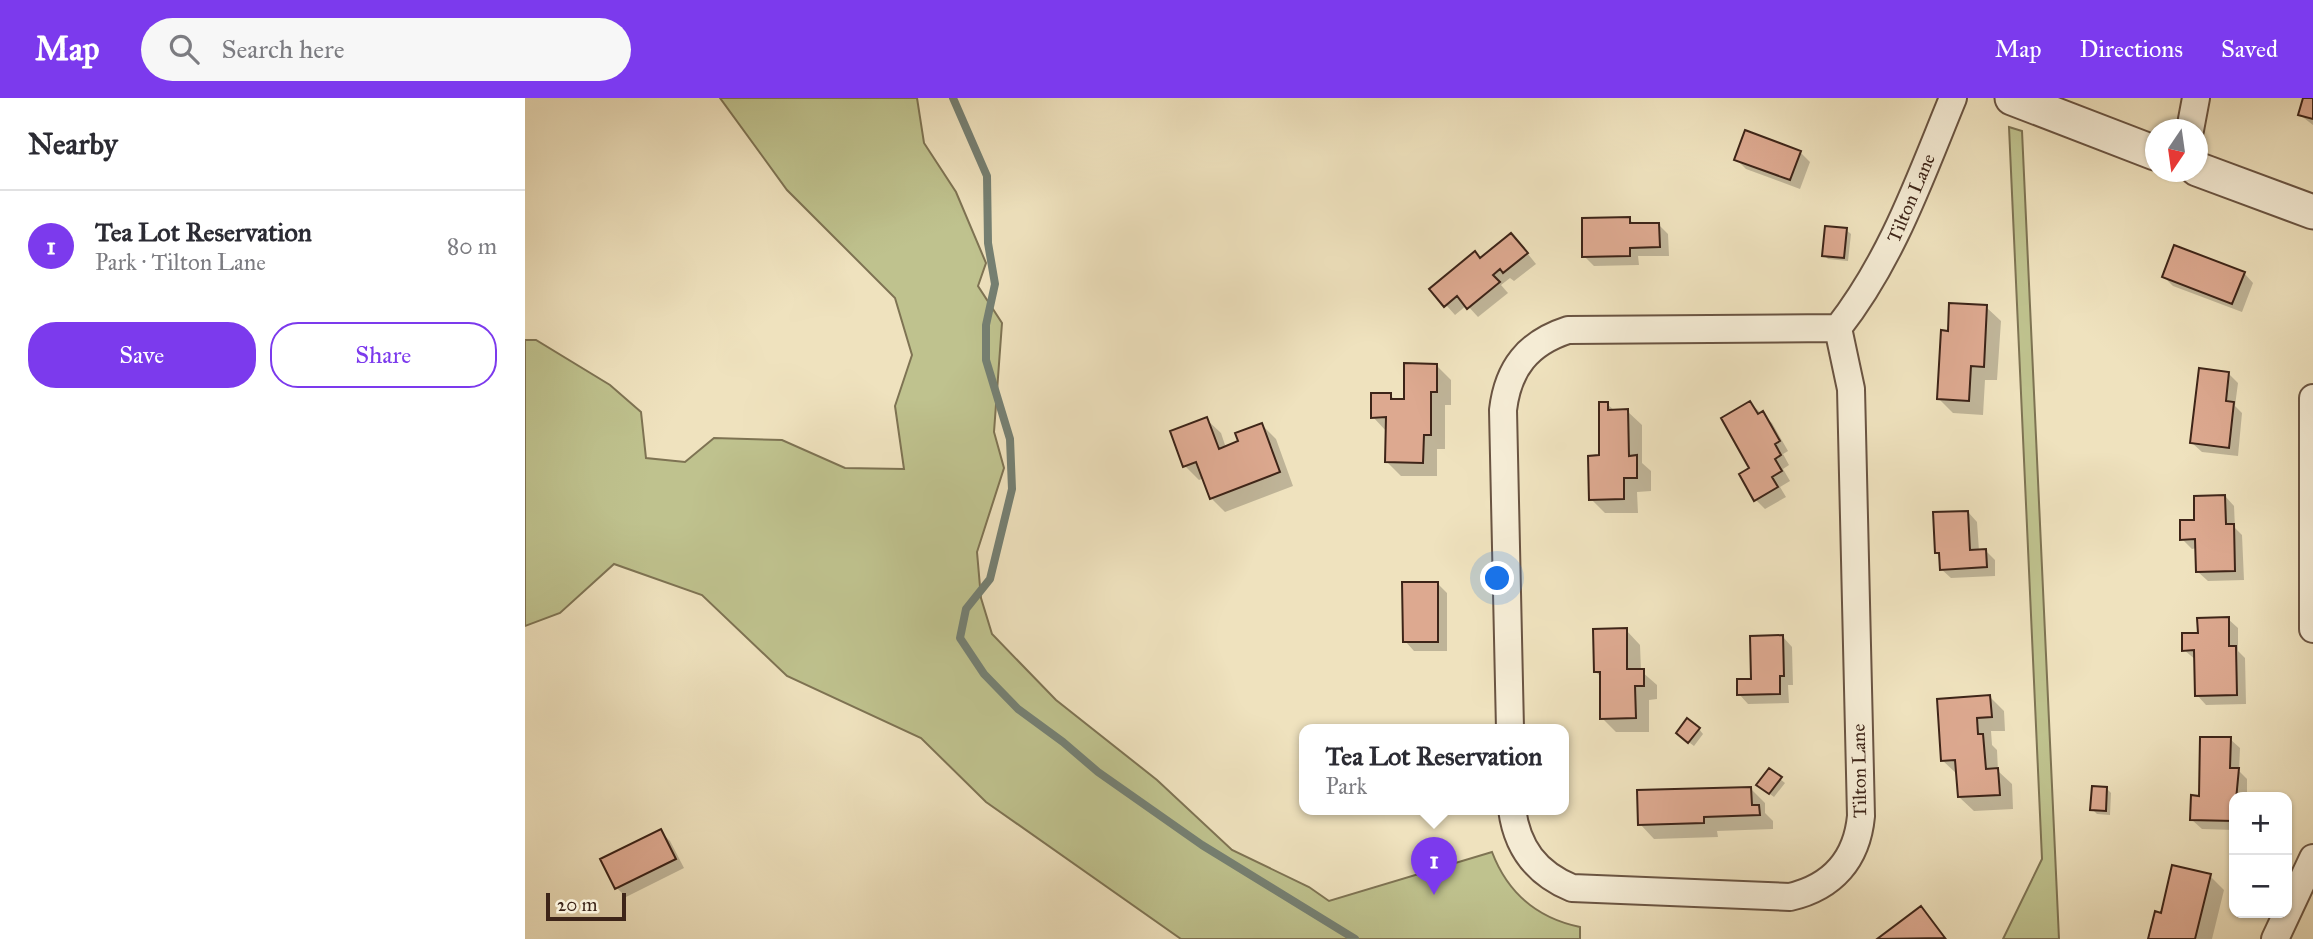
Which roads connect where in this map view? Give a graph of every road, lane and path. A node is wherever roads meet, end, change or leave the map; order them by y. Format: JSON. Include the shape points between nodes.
{"nodes":[{"id":1,"x":1953,"y":98,"type":"edge"},
{"id":2,"x":2012,"y":98,"type":"edge"},
{"id":3,"x":2196,"y":98,"type":"edge"},
{"id":4,"x":2192,"y":119,"type":"edge"},
{"id":5,"x":2145,"y":149,"type":"edge"},
{"id":6,"x":2208,"y":173,"type":"edge"},
{"id":7,"x":2313,"y":212,"type":"edge"},
{"id":8,"x":1837,"y":328,"type":"junction"},
{"id":9,"x":2313,"y":398,"type":"edge"},
{"id":10,"x":2313,"y":629,"type":"edge"},
{"id":11,"x":1510,"y":724,"type":"edge"},
{"id":12,"x":1514,"y":815,"type":"edge"},
{"id":13,"x":2313,"y":858,"type":"edge"},
{"id":14,"x":2275,"y":939,"type":"edge"}],
"edges":[{"from":1,"to":8,"type":"street","name":"Tilton Lane","via":[[1888,252]]},
{"from":2,"to":5,"type":"street"},
{"from":3,"to":4,"type":"street"},
{"from":6,"to":7,"type":"street"},
{"from":8,"to":11,"type":"street","via":[[1568,330],[1534,345],[1521,358],[1511,374],[1503,410]]},
{"from":8,"to":12,"type":"street","name":"Tilton Lane","via":[[1851,389],[1861,816],[1860,833],[1846,863],[1822,886],[1790,898],[1572,888],[1531,861],[1521,845]]},
{"from":9,"to":10,"type":"street"},
{"from":13,"to":14,"type":"street"}]}
